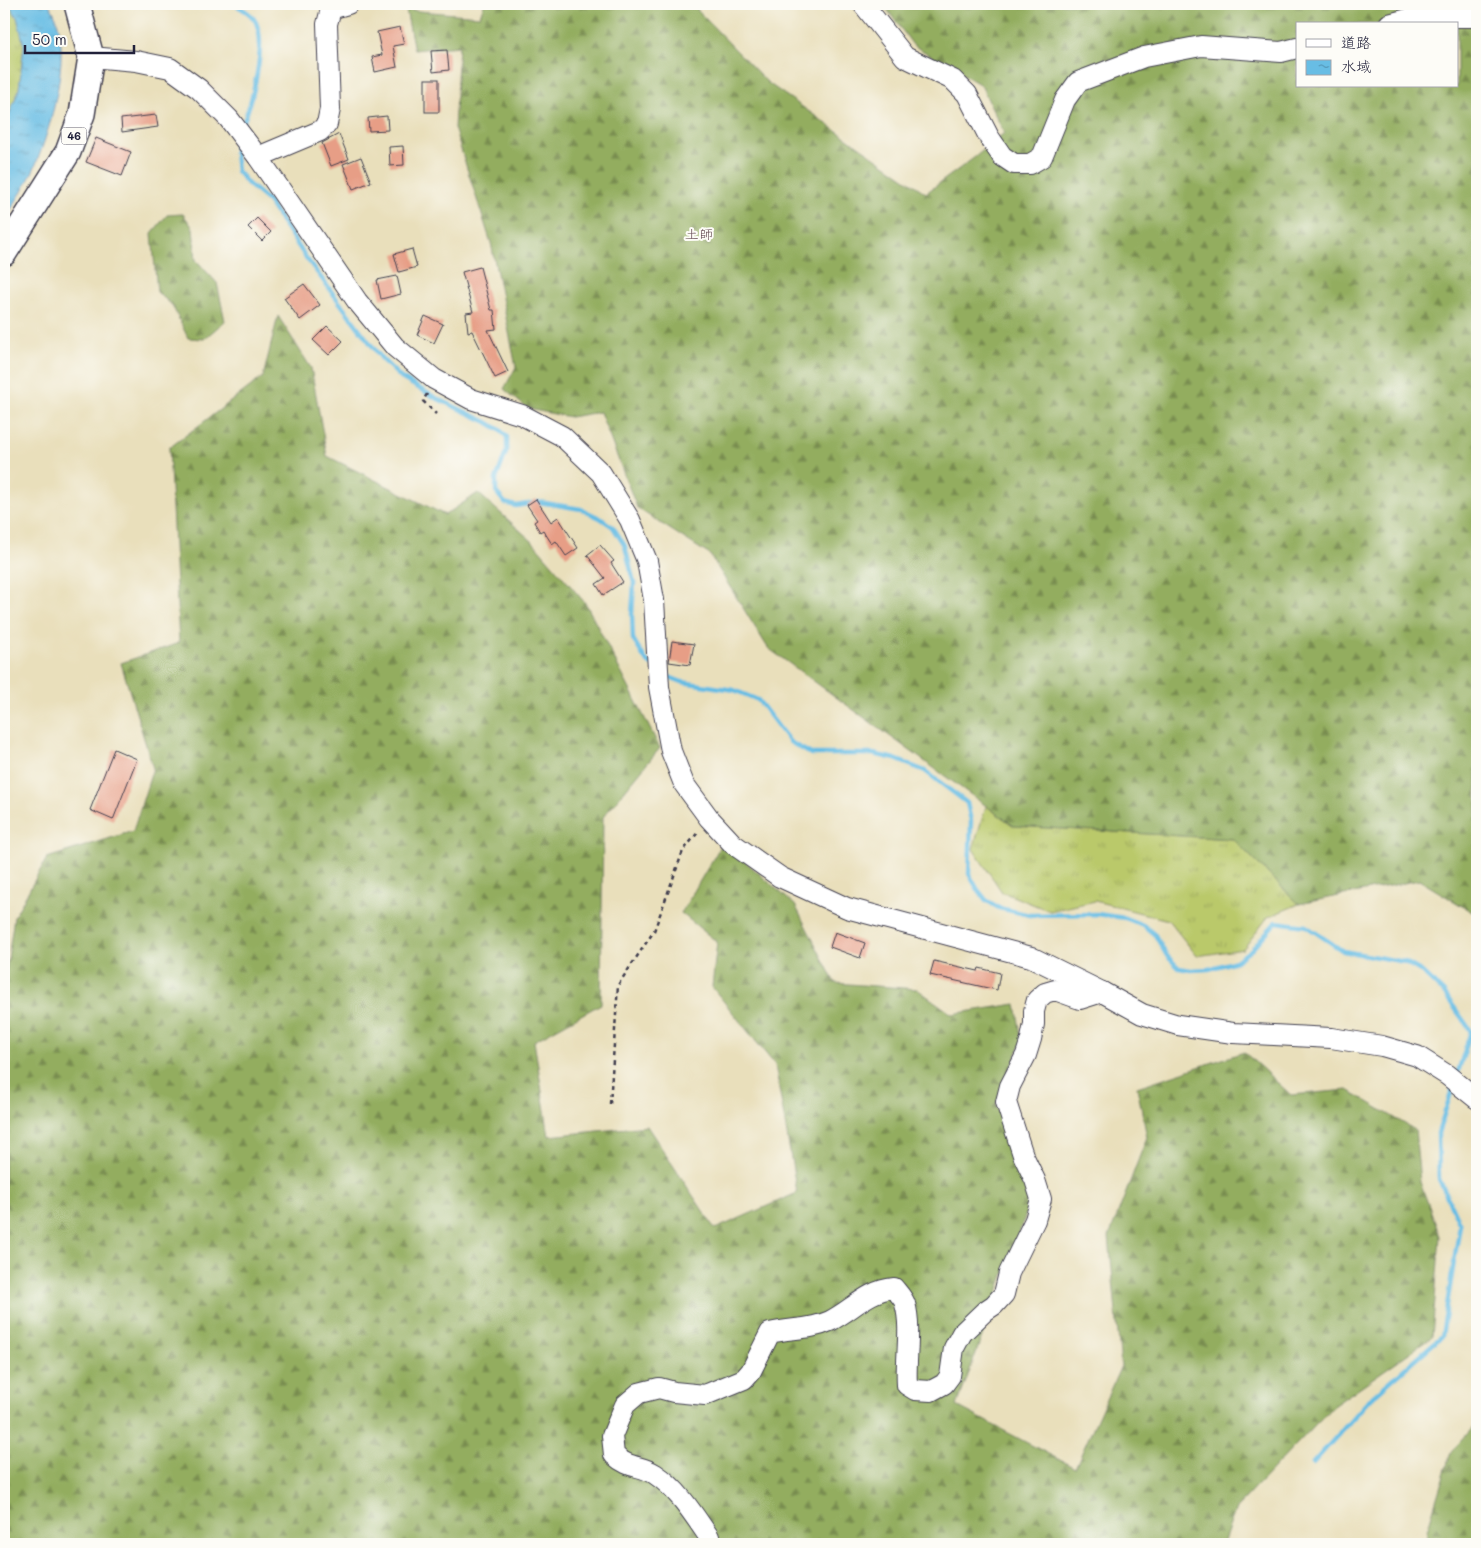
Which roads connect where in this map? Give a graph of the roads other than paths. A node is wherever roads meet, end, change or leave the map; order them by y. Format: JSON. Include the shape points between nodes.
{"nodes":[{"id":1,"x":77,"y":4,"type":"edge"},
{"id":2,"x":348,"y":4,"type":"edge"},
{"id":3,"x":863,"y":4,"type":"edge"},
{"id":4,"x":1477,"y":17,"type":"edge"},
{"id":5,"x":1397,"y":22,"type":"edge"},
{"id":6,"x":1296,"y":48,"type":"edge"},
{"id":7,"x":91,"y":57,"type":"junction"},
{"id":8,"x":255,"y":154,"type":"junction"},
{"id":9,"x":4,"y":253,"type":"edge"},
{"id":10,"x":1102,"y":992,"type":"junction"},
{"id":11,"x":1472,"y":1095,"type":"edge"},
{"id":12,"x":711,"y":1544,"type":"edge"}],
"edges":[{"from":1,"to":7,"type":"main road","number":"46"},
{"from":2,"to":8,"type":"street","via":[[331,9],[328,24],[330,109],[327,124],[320,131]]},
{"from":3,"to":6,"type":"street","via":[[904,57],[953,80],[967,94],[989,137],[1002,156],[1014,164],[1030,164],[1042,157],[1065,100],[1078,82],[1144,57],[1201,46],[1281,52]]},
{"from":4,"to":5,"type":"street","via":[[1416,17]]},
{"from":7,"to":8,"type":"street","via":[[136,60],[170,68],[199,89],[229,119]]},
{"from":7,"to":9,"type":"main road","number":"46","via":[[82,114],[68,152]]},
{"from":8,"to":10,"type":"street","via":[[357,301],[395,346],[434,379],[471,399],[522,416],[562,436],[601,473],[630,520],[647,561],[654,600],[659,687],[671,751],[684,784],[733,844],[780,877],[847,908],[1031,957]]},
{"from":10,"to":11,"type":"street","via":[[1142,1014],[1178,1025],[1233,1033],[1331,1038],[1382,1046],[1417,1056]]},
{"from":10,"to":12,"type":"street","via":[[1080,999],[1055,990],[1037,1000],[1031,1039],[1006,1102],[1041,1199],[1036,1220],[1009,1273],[1004,1294],[962,1333],[954,1348],[950,1376],[944,1384],[932,1391],[916,1390],[907,1385],[907,1317],[905,1303],[894,1288],[880,1289],[811,1328],[786,1328],[770,1333],[744,1379],[705,1395],[659,1388],[639,1393],[625,1405],[612,1436],[614,1455],[622,1462],[654,1474],[674,1490],[709,1536]]}]}
